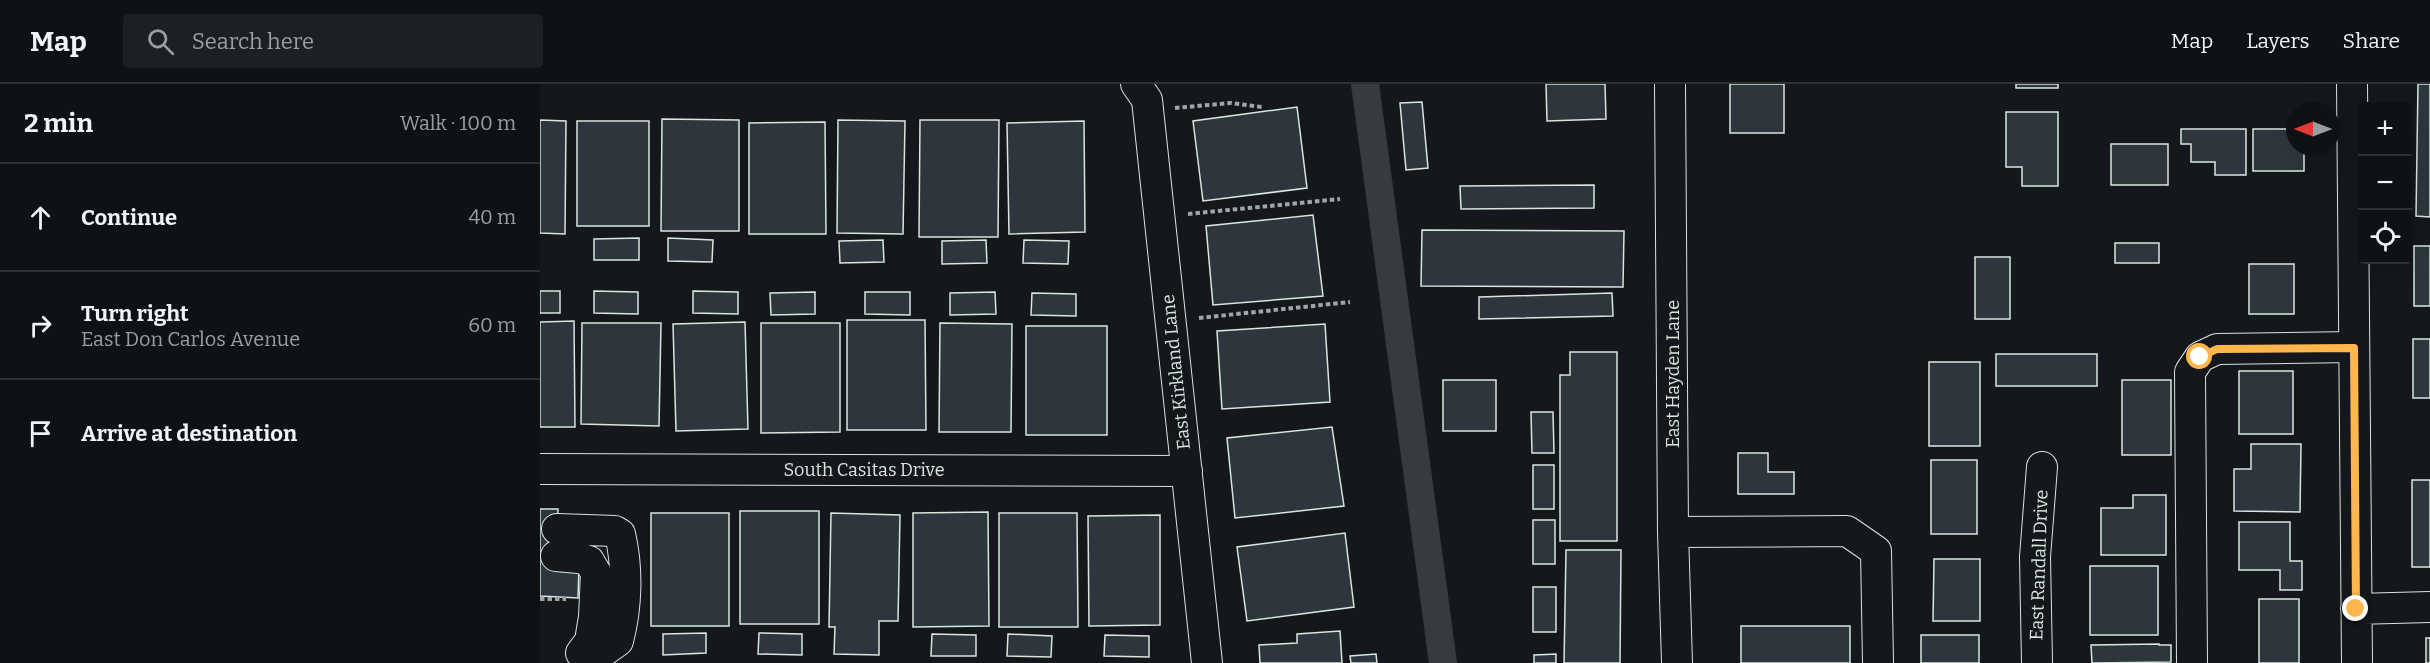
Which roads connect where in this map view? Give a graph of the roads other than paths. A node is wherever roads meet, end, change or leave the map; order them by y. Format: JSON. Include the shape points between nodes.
{"nodes":[{"id":1,"x":1136,"y":84,"type":"edge"},
{"id":2,"x":1670,"y":84,"type":"edge"},
{"id":3,"x":2352,"y":84,"type":"edge"},
{"id":4,"x":2354,"y":348,"type":"junction"},
{"id":5,"x":2042,"y":467,"type":"dead end"},
{"id":6,"x":540,"y":468,"type":"edge"},
{"id":7,"x":1187,"y":471,"type":"junction"},
{"id":8,"x":1673,"y":532,"type":"junction"},
{"id":9,"x":557,"y":543,"type":"joint"},
{"id":10,"x":2430,"y":608,"type":"edge"},
{"id":11,"x":2356,"y":609,"type":"junction"},
{"id":12,"x":1207,"y":663,"type":"edge"},
{"id":13,"x":1677,"y":663,"type":"edge"},
{"id":14,"x":1878,"y":663,"type":"edge"},
{"id":15,"x":2037,"y":663,"type":"edge"},
{"id":16,"x":2192,"y":663,"type":"edge"},
{"id":17,"x":2357,"y":663,"type":"edge"}],
"edges":[{"from":1,"to":7,"type":"street","name":"East Kirkland Lane","via":[[1147,100]]},
{"from":2,"to":8,"type":"street","name":"East Hayden Lane"},
{"from":3,"to":4,"type":"street"},
{"from":4,"to":11,"type":"street"},
{"from":4,"to":16,"type":"street","via":[[2217,349],[2200,357],[2190,372]]},
{"from":5,"to":15,"type":"street","name":"East Randall Drive","via":[[2036,557]]},
{"from":6,"to":7,"type":"street","name":"South Casitas Drive"},
{"from":7,"to":12,"type":"street","name":"East Kirkland Lane"},
{"from":8,"to":13,"type":"street","name":"East Hayden Lane"},
{"from":8,"to":14,"type":"street","via":[[1847,531],[1876,551]]},
{"from":9,"to":9,"type":"street","via":[[589,561],[596,573],[590,641],[581,653],[601,653],[618,641],[624,620],[624,553],[620,534],[615,531]]},
{"from":10,"to":11,"type":"street"},
{"from":11,"to":17,"type":"street"}]}
